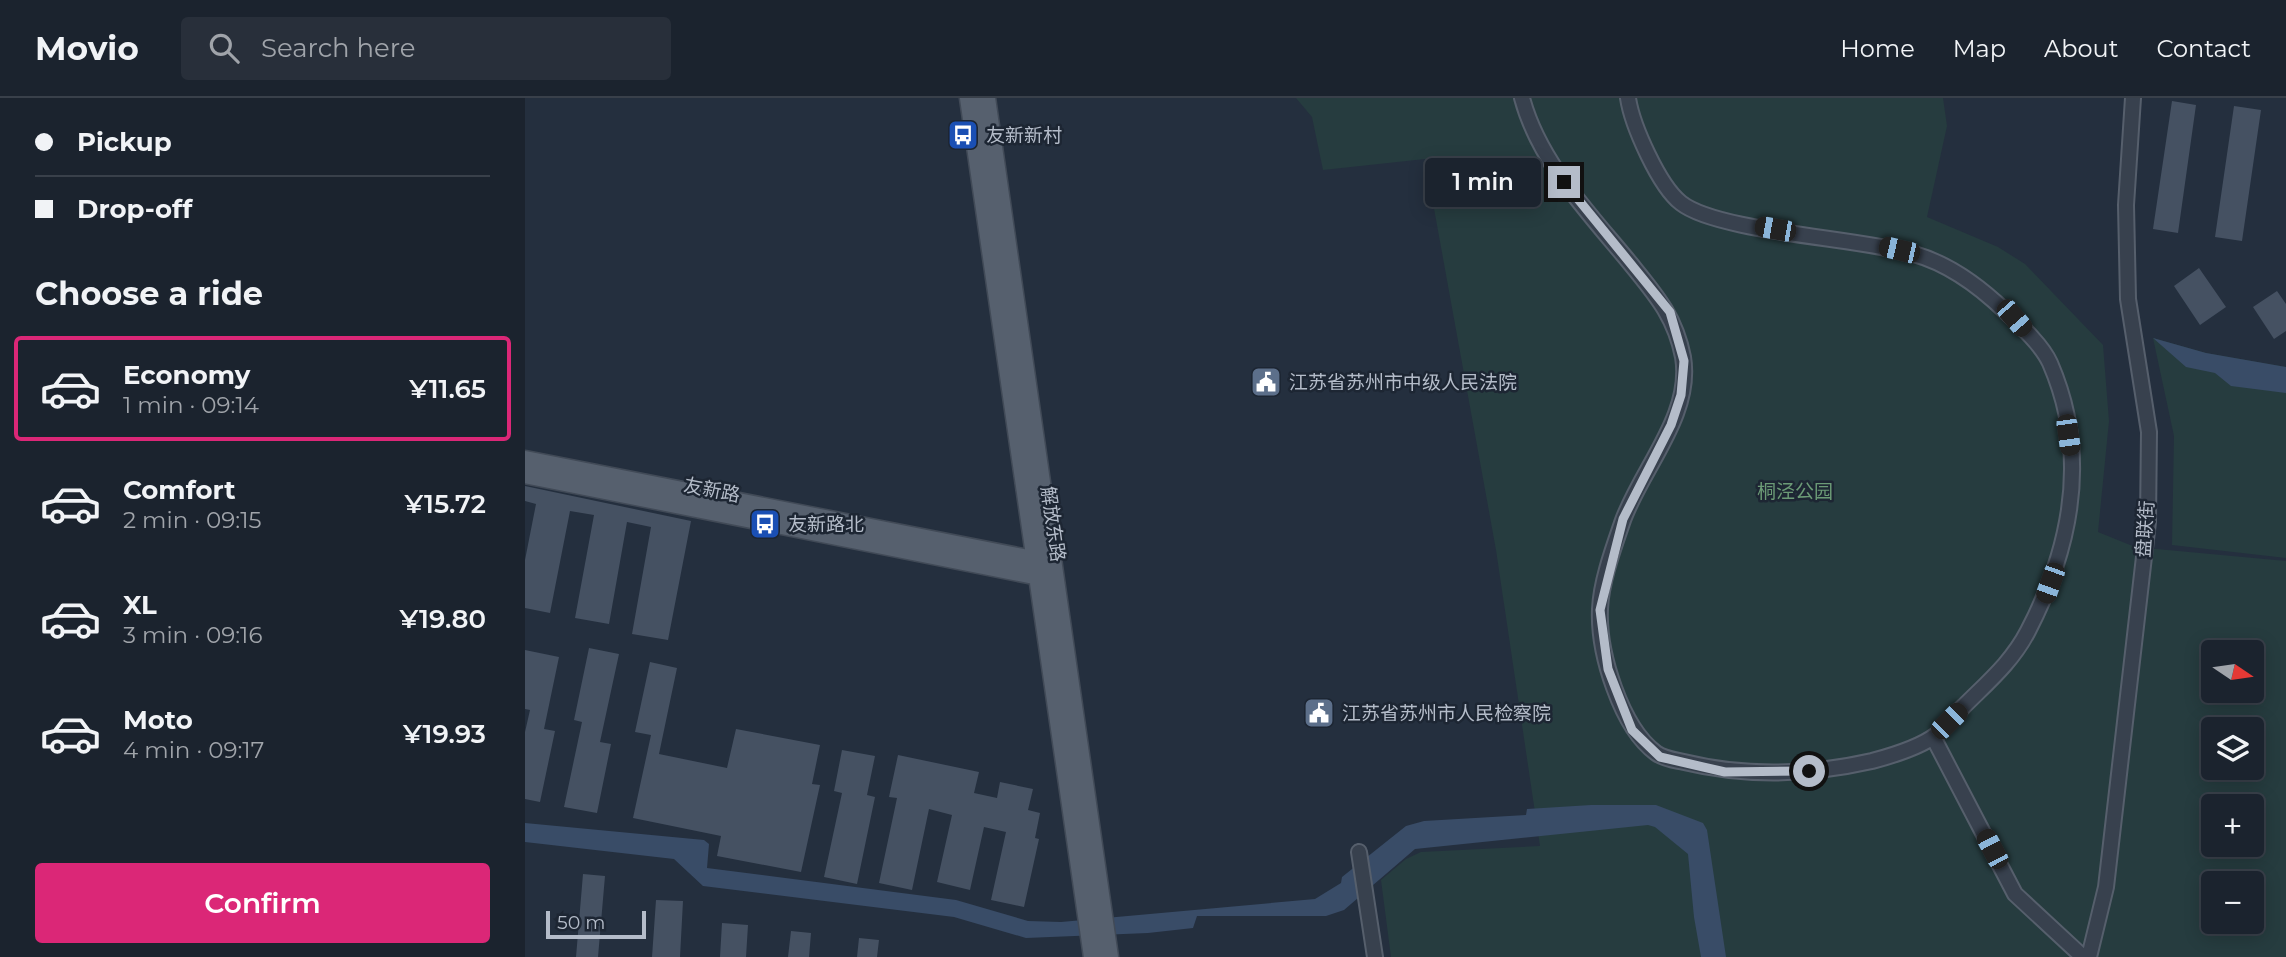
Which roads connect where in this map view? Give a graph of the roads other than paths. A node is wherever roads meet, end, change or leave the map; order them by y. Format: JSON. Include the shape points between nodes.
{"nodes":[{"id":1,"x":969,"y":98,"type":"edge"},
{"id":2,"x":986,"y":98,"type":"edge"},
{"id":3,"x":1522,"y":98,"type":"edge"},
{"id":4,"x":1628,"y":98,"type":"edge"},
{"id":5,"x":2133,"y":98,"type":"edge"},
{"id":6,"x":525,"y":460,"type":"edge"},
{"id":7,"x":525,"y":474,"type":"edge"},
{"id":8,"x":1047,"y":567,"type":"junction"},
{"id":9,"x":1933,"y":737,"type":"junction"},
{"id":10,"x":1359,"y":852,"type":"dead end"},
{"id":11,"x":1097,"y":946,"type":"edge"},
{"id":12,"x":1109,"y":957,"type":"edge"},
{"id":13,"x":1375,"y":957,"type":"edge"},
{"id":14,"x":2083,"y":957,"type":"edge"},
{"id":15,"x":2089,"y":957,"type":"edge"}],
"edges":[{"from":1,"to":8,"type":"main road","name":"解放东路"},
{"from":2,"to":8,"type":"main road","name":"解放东路"},
{"from":3,"to":9,"type":"street","via":[[1536,137],[1564,182],[1670,312],[1684,361],[1678,405],[1623,519],[1600,610],[1608,669],[1632,730],[1660,757],[1725,772],[1809,771],[1849,765]]},
{"from":4,"to":9,"type":"street","via":[[1659,175],[1680,203],[1737,222],[1918,255],[1975,282],[2049,359],[2065,413],[2074,480],[2064,544],[2043,602],[2016,655]]},
{"from":5,"to":15,"type":"street","name":"盘联街","via":[[2126,205],[2129,299],[2149,432],[2148,522],[2106,887]]},
{"from":6,"to":8,"type":"main road","name":"友新路"},
{"from":7,"to":8,"type":"main road","name":"友新路"},
{"from":8,"to":11,"type":"main road","name":"解放东路"},
{"from":9,"to":14,"type":"street","via":[[2015,894]]},
{"from":10,"to":13,"type":"street"},
{"from":11,"to":12,"type":"main road","name":"解放东路"}]}
